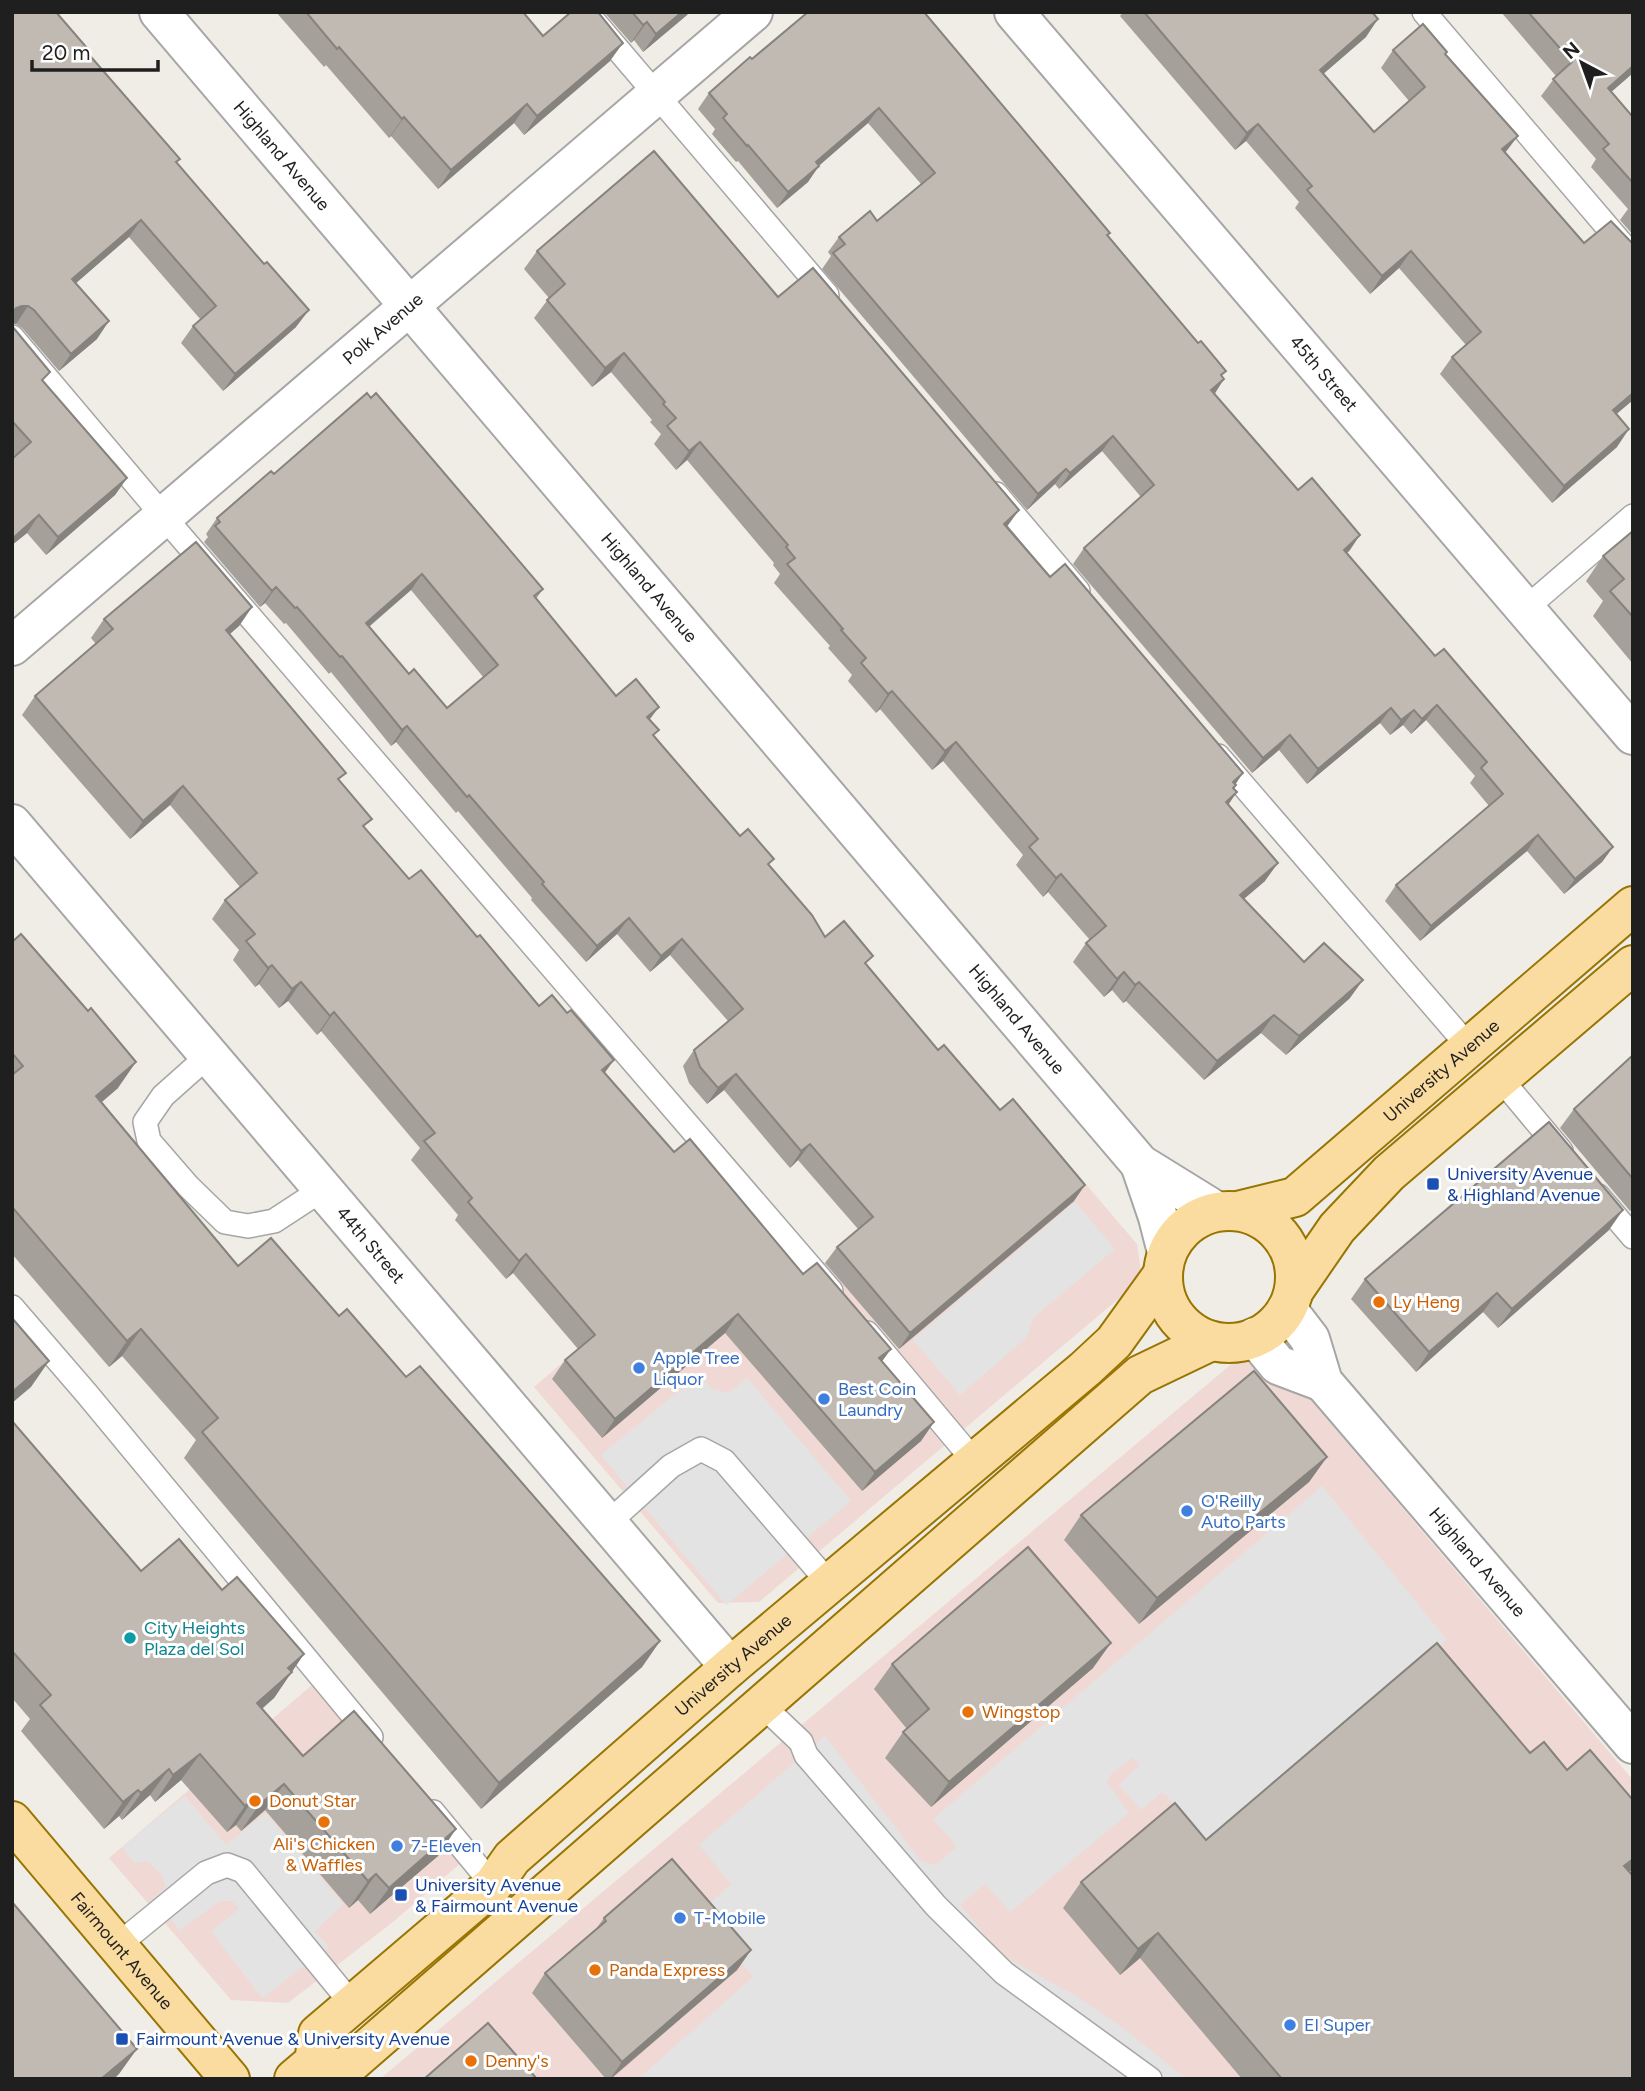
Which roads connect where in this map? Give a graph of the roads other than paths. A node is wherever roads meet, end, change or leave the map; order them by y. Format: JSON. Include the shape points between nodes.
{"nodes":[{"id":1,"x":159,"y":12,"type":"edge"},
{"id":2,"x":586,"y":12,"type":"edge"},
{"id":3,"x":753,"y":12,"type":"edge"},
{"id":4,"x":1014,"y":12,"type":"edge"},
{"id":5,"x":1424,"y":12,"type":"edge"},
{"id":6,"x":657,"y":94,"type":"junction"},
{"id":7,"x":1633,"y":257,"type":"edge"},
{"id":8,"x":409,"y":306,"type":"junction"},
{"id":9,"x":844,"y":315,"type":"edge"},
{"id":10,"x":12,"y":337,"type":"edge"},
{"id":11,"x":978,"y":473,"type":"edge"},
{"id":12,"x":1633,"y":516,"type":"edge"},
{"id":13,"x":164,"y":517,"type":"junction"},
{"id":14,"x":1525,"y":609,"type":"junction"},
{"id":15,"x":1094,"y":610,"type":"edge"},
{"id":16,"x":12,"y":646,"type":"edge"},
{"id":17,"x":1633,"y":735,"type":"edge"},
{"id":18,"x":1202,"y":736,"type":"edge"},
{"id":19,"x":12,"y":824,"type":"edge"},
{"id":20,"x":1633,"y":906,"type":"edge"},
{"id":21,"x":1633,"y":965,"type":"edge"},
{"id":22,"x":1470,"y":1048,"type":"junction"},
{"id":23,"x":209,"y":1055,"type":"junction"},
{"id":24,"x":1500,"y":1078,"type":"junction"},
{"id":25,"x":1140,"y":1164,"type":"junction"},
{"id":26,"x":323,"y":1189,"type":"junction"},
{"id":27,"x":1227,"y":1211,"type":"junction"},
{"id":28,"x":1633,"y":1237,"type":"edge"},
{"id":29,"x":1165,"y":1263,"type":"junction"},
{"id":30,"x":1291,"y":1299,"type":"junction"},
{"id":31,"x":12,"y":1307,"type":"edge"},
{"id":32,"x":1255,"y":1338,"type":"junction"},
{"id":33,"x":1211,"y":1341,"type":"junction"},
{"id":34,"x":1323,"y":1382,"type":"junction"},
{"id":35,"x":975,"y":1462,"type":"junction"},
{"id":36,"x":608,"y":1524,"type":"junction"},
{"id":37,"x":829,"y":1583,"type":"junction"},
{"id":38,"x":730,"y":1667,"type":"junction"},
{"id":39,"x":762,"y":1705,"type":"junction"},
{"id":40,"x":1633,"y":1744,"type":"edge"},
{"id":41,"x":385,"y":1754,"type":"edge"},
{"id":42,"x":419,"y":1796,"type":"edge"},
{"id":43,"x":12,"y":1821,"type":"edge"},
{"id":44,"x":493,"y":1885,"type":"junction"},
{"id":45,"x":118,"y":1945,"type":"junction"},
{"id":46,"x":352,"y":2004,"type":"junction"},
{"id":47,"x":304,"y":2070,"type":"edge"},
{"id":48,"x":230,"y":2079,"type":"edge"},
{"id":49,"x":1150,"y":2079,"type":"edge"}],
"edges":[{"from":1,"to":8,"type":"street","name":"Highland Avenue"},
{"from":2,"to":6,"type":"lane"},
{"from":3,"to":6,"type":"street","name":"Polk Avenue"},
{"from":4,"to":14,"type":"street","name":"45th Street"},
{"from":5,"to":7,"type":"lane"},
{"from":6,"to":8,"type":"street","name":"Polk Avenue"},
{"from":6,"to":9,"type":"lane"},
{"from":8,"to":13,"type":"street","name":"Polk Avenue"},
{"from":8,"to":25,"type":"street","name":"Highland Avenue"},
{"from":10,"to":13,"type":"lane"},
{"from":11,"to":15,"type":"lane"},
{"from":12,"to":14,"type":"lane"},
{"from":13,"to":16,"type":"street","name":"Polk Avenue"},
{"from":13,"to":35,"type":"lane"},
{"from":14,"to":17,"type":"street","name":"45th Street"},
{"from":18,"to":22,"type":"lane"},
{"from":19,"to":23,"type":"street","name":"44th Street"},
{"from":20,"to":22,"type":"main road","name":"University Avenue"},
{"from":21,"to":24,"type":"main road"},
{"from":22,"to":27,"type":"main road","name":"University Avenue","via":[[1295,1197]]},
{"from":23,"to":26,"type":"street","name":"44th Street"},
{"from":23,"to":26,"type":"lane","via":[[163,1096],[145,1122],[149,1141],[225,1222],[248,1226],[274,1221]]},
{"from":24,"to":28,"type":"lane"},
{"from":24,"to":30,"type":"main road","via":[[1389,1172],[1337,1228]]},
{"from":25,"to":27,"type":"street","name":"Highland Avenue"},
{"from":25,"to":29,"type":"street","name":"Highland Avenue","via":[[1158,1217]]},
{"from":26,"to":36,"type":"street","name":"44th Street"},
{"from":27,"to":29,"type":"main road","via":[[1196,1219],[1179,1234]]},
{"from":27,"to":30,"type":"main road","via":[[1259,1217],[1289,1246],[1295,1267]]},
{"from":29,"to":33,"type":"main road","via":[[1165,1296],[1175,1316]]},
{"from":29,"to":35,"type":"main road","name":"University Avenue","via":[[1114,1342]]},
{"from":30,"to":32,"type":"main road","via":[[1273,1326]]},
{"from":30,"to":34,"type":"street","name":"Highland Avenue"},
{"from":31,"to":41,"type":"lane"},
{"from":32,"to":33,"type":"main road","via":[[1234,1343]]},
{"from":32,"to":34,"type":"street","name":"Highland Avenue","via":[[1278,1364]]},
{"from":33,"to":39,"type":"main road","name":"University Avenue","via":[[1140,1375]]},
{"from":34,"to":40,"type":"street","name":"Highland Avenue"},
{"from":35,"to":37,"type":"main road","name":"University Avenue"},
{"from":36,"to":37,"type":"lane","via":[[671,1466],[701,1449],[724,1461]]},
{"from":36,"to":38,"type":"street","name":"44th Street"},
{"from":37,"to":38,"type":"main road","name":"University Avenue"},
{"from":37,"to":39,"type":"main road","via":[[826,1623],[761,1679]]},
{"from":38,"to":44,"type":"main road","name":"University Avenue","via":[[512,1858]]},
{"from":39,"to":47,"type":"main road","name":"University Avenue","via":[[343,2070]]},
{"from":39,"to":49,"type":"lane","via":[[801,1742],[806,1755],[936,1906],[1004,1973]]},
{"from":42,"to":44,"type":"lane"},
{"from":43,"to":45,"type":"main road","name":"Fairmount Avenue"},
{"from":44,"to":46,"type":"main road","name":"University Avenue"},
{"from":45,"to":46,"type":"lane","via":[[206,1873],[227,1865],[243,1871]]},
{"from":45,"to":48,"type":"main road","name":"Fairmount Avenue"},
{"from":46,"to":47,"type":"main road","name":"University Avenue","via":[[318,2034]]}]}
